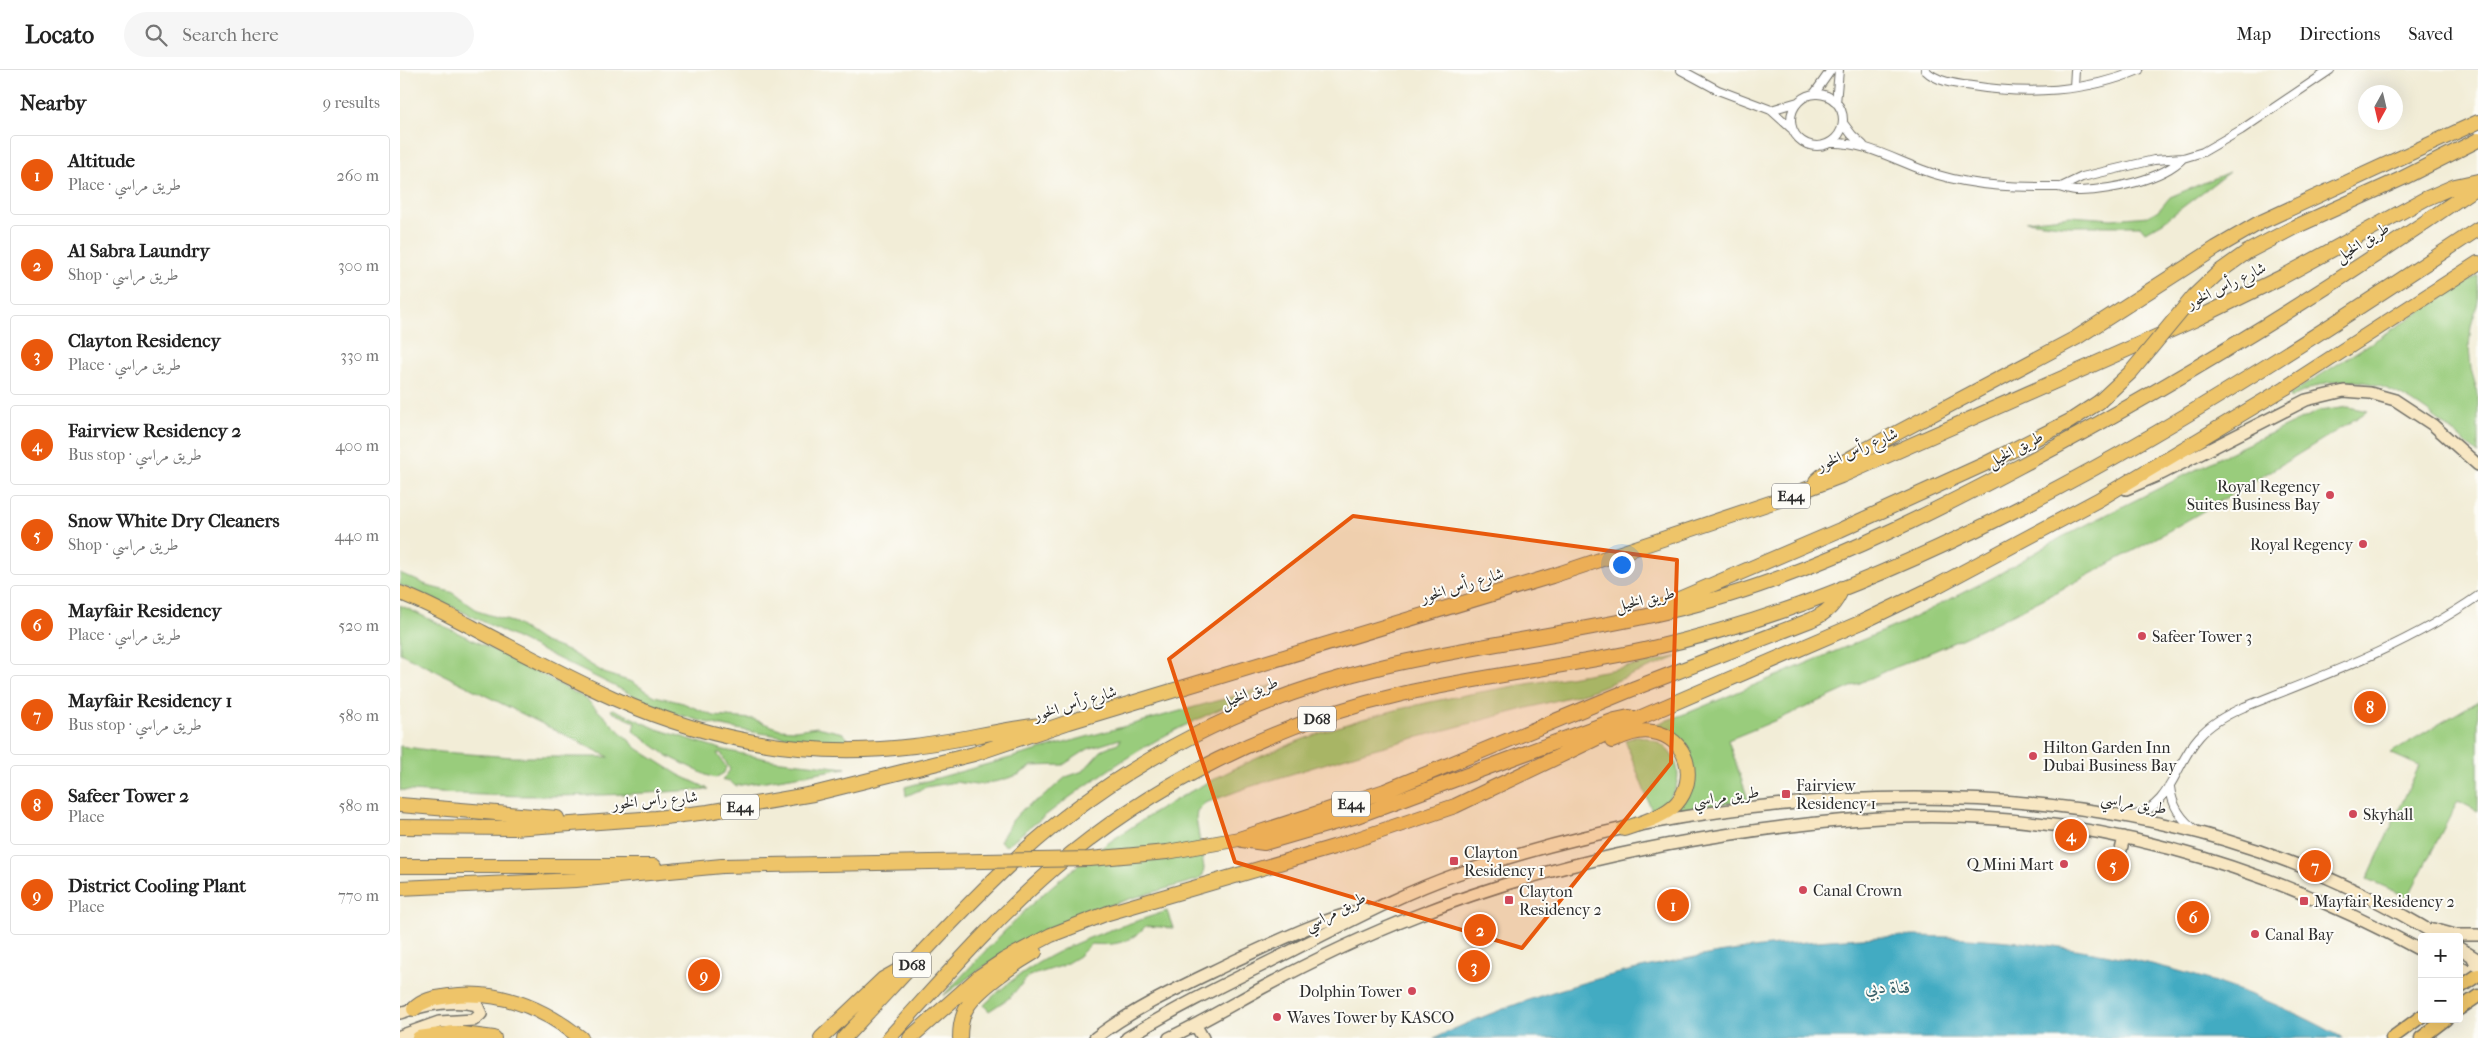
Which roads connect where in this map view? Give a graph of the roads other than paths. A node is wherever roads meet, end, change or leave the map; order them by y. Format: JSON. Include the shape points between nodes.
{"nodes":[{"id":1,"x":1681,"y":70,"type":"edge"},
{"id":2,"x":1831,"y":70,"type":"edge"},
{"id":3,"x":1839,"y":70,"type":"edge"},
{"id":4,"x":1925,"y":70,"type":"edge"},
{"id":5,"x":2075,"y":70,"type":"edge"},
{"id":6,"x":2139,"y":70,"type":"edge"},
{"id":7,"x":2330,"y":70,"type":"edge"},
{"id":8,"x":2074,"y":87,"type":"junction"},
{"id":9,"x":1814,"y":94,"type":"junction"},
{"id":10,"x":1798,"y":102,"type":"junction"},
{"id":11,"x":1836,"y":103,"type":"junction"},
{"id":12,"x":1772,"y":110,"type":"junction"},
{"id":13,"x":2478,"y":122,"type":"edge"},
{"id":14,"x":1843,"y":123,"type":"junction"},
{"id":15,"x":1792,"y":129,"type":"junction"},
{"id":16,"x":2478,"y":140,"type":"edge"},
{"id":17,"x":1830,"y":143,"type":"junction"},
{"id":18,"x":1869,"y":149,"type":"junction"},
{"id":19,"x":2182,"y":158,"type":"junction"},
{"id":20,"x":2106,"y":172,"type":"junction"},
{"id":21,"x":2478,"y":181,"type":"edge"},
{"id":22,"x":2478,"y":186,"type":"edge"},
{"id":23,"x":2061,"y":187,"type":"junction"},
{"id":24,"x":2110,"y":187,"type":"junction"},
{"id":25,"x":2478,"y":228,"type":"edge"},
{"id":26,"x":2478,"y":263,"type":"edge"},
{"id":27,"x":2478,"y":465,"type":"edge"},
{"id":28,"x":1809,"y":489,"type":"junction"},
{"id":29,"x":2098,"y":500,"type":"junction"},
{"id":30,"x":1842,"y":588,"type":"junction"},
{"id":31,"x":400,"y":593,"type":"edge"},
{"id":32,"x":2478,"y":596,"type":"edge"},
{"id":33,"x":1637,"y":619,"type":"junction"},
{"id":34,"x":1639,"y":718,"type":"junction"},
{"id":35,"x":1069,"y":722,"type":"junction"},
{"id":36,"x":1532,"y":771,"type":"junction"},
{"id":37,"x":2170,"y":787,"type":"junction"},
{"id":38,"x":400,"y":805,"type":"edge"},
{"id":39,"x":2118,"y":816,"type":"junction"},
{"id":40,"x":603,"y":822,"type":"junction"},
{"id":41,"x":400,"y":827,"type":"edge"},
{"id":42,"x":1624,"y":829,"type":"junction"},
{"id":43,"x":2203,"y":834,"type":"junction"},
{"id":44,"x":2124,"y":837,"type":"junction"},
{"id":45,"x":1239,"y":839,"type":"junction"},
{"id":46,"x":2121,"y":850,"type":"dead end"},
{"id":47,"x":400,"y":866,"type":"edge"},
{"id":48,"x":722,"y":866,"type":"junction"},
{"id":49,"x":400,"y":888,"type":"edge"},
{"id":50,"x":1164,"y":897,"type":"junction"},
{"id":51,"x":1385,"y":904,"type":"junction"},
{"id":52,"x":2421,"y":925,"type":"junction"},
{"id":53,"x":2434,"y":933,"type":"edge"},
{"id":54,"x":2478,"y":935,"type":"edge"},
{"id":55,"x":2418,"y":949,"type":"edge"},
{"id":56,"x":2463,"y":950,"type":"edge"},
{"id":57,"x":2475,"y":958,"type":"edge"},
{"id":58,"x":914,"y":964,"type":"junction"},
{"id":59,"x":2463,"y":969,"type":"edge"},
{"id":60,"x":2463,"y":975,"type":"edge"},
{"id":61,"x":2476,"y":981,"type":"edge"},
{"id":62,"x":2463,"y":986,"type":"edge"},
{"id":63,"x":2478,"y":996,"type":"edge"},
{"id":64,"x":2463,"y":1006,"type":"edge"},
{"id":65,"x":414,"y":1009,"type":"junction"},
{"id":66,"x":400,"y":1013,"type":"edge"},
{"id":67,"x":2418,"y":1019,"type":"edge"},
{"id":68,"x":2441,"y":1023,"type":"edge"},
{"id":69,"x":1196,"y":1026,"type":"junction"},
{"id":70,"x":400,"y":1036,"type":"edge"},
{"id":71,"x":419,"y":1038,"type":"edge"},
{"id":72,"x":494,"y":1038,"type":"edge"},
{"id":73,"x":581,"y":1038,"type":"edge"},
{"id":74,"x":821,"y":1038,"type":"edge"},
{"id":75,"x":844,"y":1038,"type":"edge"},
{"id":76,"x":889,"y":1038,"type":"edge"},
{"id":77,"x":910,"y":1038,"type":"edge"},
{"id":78,"x":960,"y":1038,"type":"edge"},
{"id":79,"x":1095,"y":1038,"type":"edge"},
{"id":80,"x":1127,"y":1038,"type":"edge"},
{"id":81,"x":1169,"y":1038,"type":"edge"},
{"id":82,"x":1181,"y":1038,"type":"edge"},
{"id":83,"x":1203,"y":1038,"type":"edge"},
{"id":84,"x":2392,"y":1038,"type":"edge"},
{"id":85,"x":2421,"y":1038,"type":"edge"}],
"edges":[{"from":1,"to":12,"type":"street","via":[[1718,90]]},
{"from":2,"to":9,"type":"street"},
{"from":3,"to":11,"type":"street"},
{"from":4,"to":8,"type":"street","via":[[1945,81],[1993,90],[2027,92]]},
{"from":5,"to":8,"type":"street"},
{"from":6,"to":8,"type":"street"},
{"from":7,"to":19,"type":"street","via":[[2225,140],[2203,152]]},
{"from":9,"to":10,"type":"street"},
{"from":9,"to":11,"type":"street","via":[[1824,95]]},
{"from":10,"to":12,"type":"street"},
{"from":10,"to":15,"type":"street","via":[[1790,118]]},
{"from":11,"to":14,"type":"street","via":[[1842,112]]},
{"from":12,"to":15,"type":"street"},
{"from":13,"to":28,"type":"highway","via":[[2259,222],[2082,334],[1836,466]]},
{"from":14,"to":17,"type":"street"},
{"from":14,"to":18,"type":"street"},
{"from":15,"to":17,"type":"street","via":[[1798,139],[1808,145]]},
{"from":16,"to":33,"type":"highway","bridge":true,"via":[[2246,252],[2194,296],[2131,372],[2099,402],[2070,422],[1796,550]]},
{"from":17,"to":18,"type":"street"},
{"from":18,"to":23,"type":"street","via":[[1963,182],[2012,188]]},
{"from":19,"to":20,"type":"street","via":[[2154,160]]},
{"from":19,"to":24,"type":"street","via":[[2162,172]]},
{"from":20,"to":23,"type":"street","via":[[2076,178]]},
{"from":20,"to":24,"type":"street"},
{"from":21,"to":28,"type":"highway","name":"شارع رأس الخور","number":"E44","via":[[2455,186],[2425,199],[2326,254],[2202,316]]},
{"from":22,"to":33,"type":"highway","name":"طريق الخيل","via":[[2212,357],[2003,475],[1795,572],[1710,601]]},
{"from":23,"to":24,"type":"street","via":[[2080,192]]},
{"from":25,"to":30,"type":"highway","via":[[2218,397],[2137,444],[1998,519]]},
{"from":26,"to":29,"type":"highway","via":[[2285,388]]},
{"from":27,"to":29,"type":"street","via":[[2433,425],[2395,400],[2370,393],[2344,391],[2306,400],[2161,474]]},
{"from":28,"to":35,"type":"highway","name":"شارع رأس الخور","number":"E44","via":[[1561,573]]},
{"from":29,"to":34,"type":"highway","via":[[1900,604]]},
{"from":30,"to":45,"type":"highway","number":"E44","via":[[1834,604],[1820,616],[1357,802]]},
{"from":30,"to":76,"type":"highway","number":"D68","via":[[1764,617],[1684,640],[1438,686],[1362,704],[1233,753],[1147,800],[1057,866],[1003,916]]},
{"from":31,"to":35,"type":"highway","via":[[634,707],[682,724],[755,743],[819,750],[870,750]]},
{"from":32,"to":37,"type":"street","via":[[2394,646],[2222,719],[2200,736],[2180,764]]},
{"from":33,"to":58,"type":"highway","name":"طريق الخيل","number":"D68","via":[[1421,658],[1353,674],[1278,698],[1202,732],[1145,762],[1074,810],[1023,852]]},
{"from":34,"to":36,"type":"highway"},
{"from":34,"to":45,"type":"highway","via":[[1615,720],[1381,808],[1311,830],[1264,843]]},
{"from":35,"to":40,"type":"highway","name":"شارع رأس الخور","number":"E44","via":[[954,759],[813,794],[708,812]]},
{"from":36,"to":42,"type":"highway","via":[[1556,766],[1633,733],[1644,731],[1665,735],[1674,741],[1686,760],[1685,790],[1670,809]]},
{"from":36,"to":50,"type":"highway","via":[[1426,817]]},
{"from":37,"to":39,"type":"street","via":[[2149,810]]},
{"from":37,"to":43,"type":"street","via":[[2180,815]]},
{"from":38,"to":40,"type":"highway"},
{"from":39,"to":42,"type":"street","name":"طريق مراسي","via":[[1980,800],[1896,798],[1770,806]]},
{"from":39,"to":43,"type":"street","name":"طريق مراسي"},
{"from":40,"to":41,"type":"highway","name":"شارع رأس الخور","number":"E44","via":[[514,828]]},
{"from":42,"to":51,"type":"street","name":"طريق مراسي","via":[[1483,866]]},
{"from":43,"to":52,"type":"street","name":"طريق مراسي","via":[[2291,863]]},
{"from":44,"to":46,"type":"street"},
{"from":44,"to":55,"type":"street","via":[[2180,850],[2276,881],[2337,907]]},
{"from":44,"to":69,"type":"street","via":[[2045,824],[1975,818],[1774,828],[1653,846],[1575,864],[1436,908],[1348,944]]},
{"from":45,"to":48,"type":"highway","number":"E44","bridge":true,"via":[[1167,852],[1090,859]]},
{"from":47,"to":48,"type":"highway","number":"E44"},
{"from":48,"to":49,"type":"highway","via":[[576,880]]},
{"from":50,"to":77,"type":"highway","via":[[1088,920],[1023,948],[968,985]]},
{"from":50,"to":78,"type":"highway","via":[[1146,908],[1058,940],[1018,962],[981,992],[965,1010]]},
{"from":51,"to":79,"type":"street","via":[[1306,928],[1160,997]]},
{"from":51,"to":80,"type":"street","name":"طريق مراسي","via":[[1192,1001]]},
{"from":52,"to":53,"type":"street","name":"طريق مراسي"},
{"from":52,"to":54,"type":"street","via":[[2455,935]]},
{"from":56,"to":57,"type":"street"},
{"from":57,"to":59,"type":"street","via":[[2474,969]]},
{"from":58,"to":74,"type":"highway","via":[[883,979]]},
{"from":58,"to":75,"type":"highway","name":"طريق الخيل","number":"D68"},
{"from":60,"to":61,"type":"street"},
{"from":61,"to":62,"type":"main road","bridge":true},
{"from":63,"to":64,"type":"main road"},
{"from":65,"to":66,"type":"street"},
{"from":65,"to":70,"type":"street","via":[[474,1004],[480,1007],[481,1014],[474,1020],[439,1022]]},
{"from":65,"to":73,"type":"highway","via":[[432,999],[489,994],[542,1012]]},
{"from":67,"to":84,"type":"main road"},
{"from":68,"to":85,"type":"main road"},
{"from":69,"to":81,"type":"street"},
{"from":69,"to":82,"type":"street"},
{"from":69,"to":83,"type":"street"},
{"from":71,"to":72,"type":"highway","via":[[456,1033]]}]}
